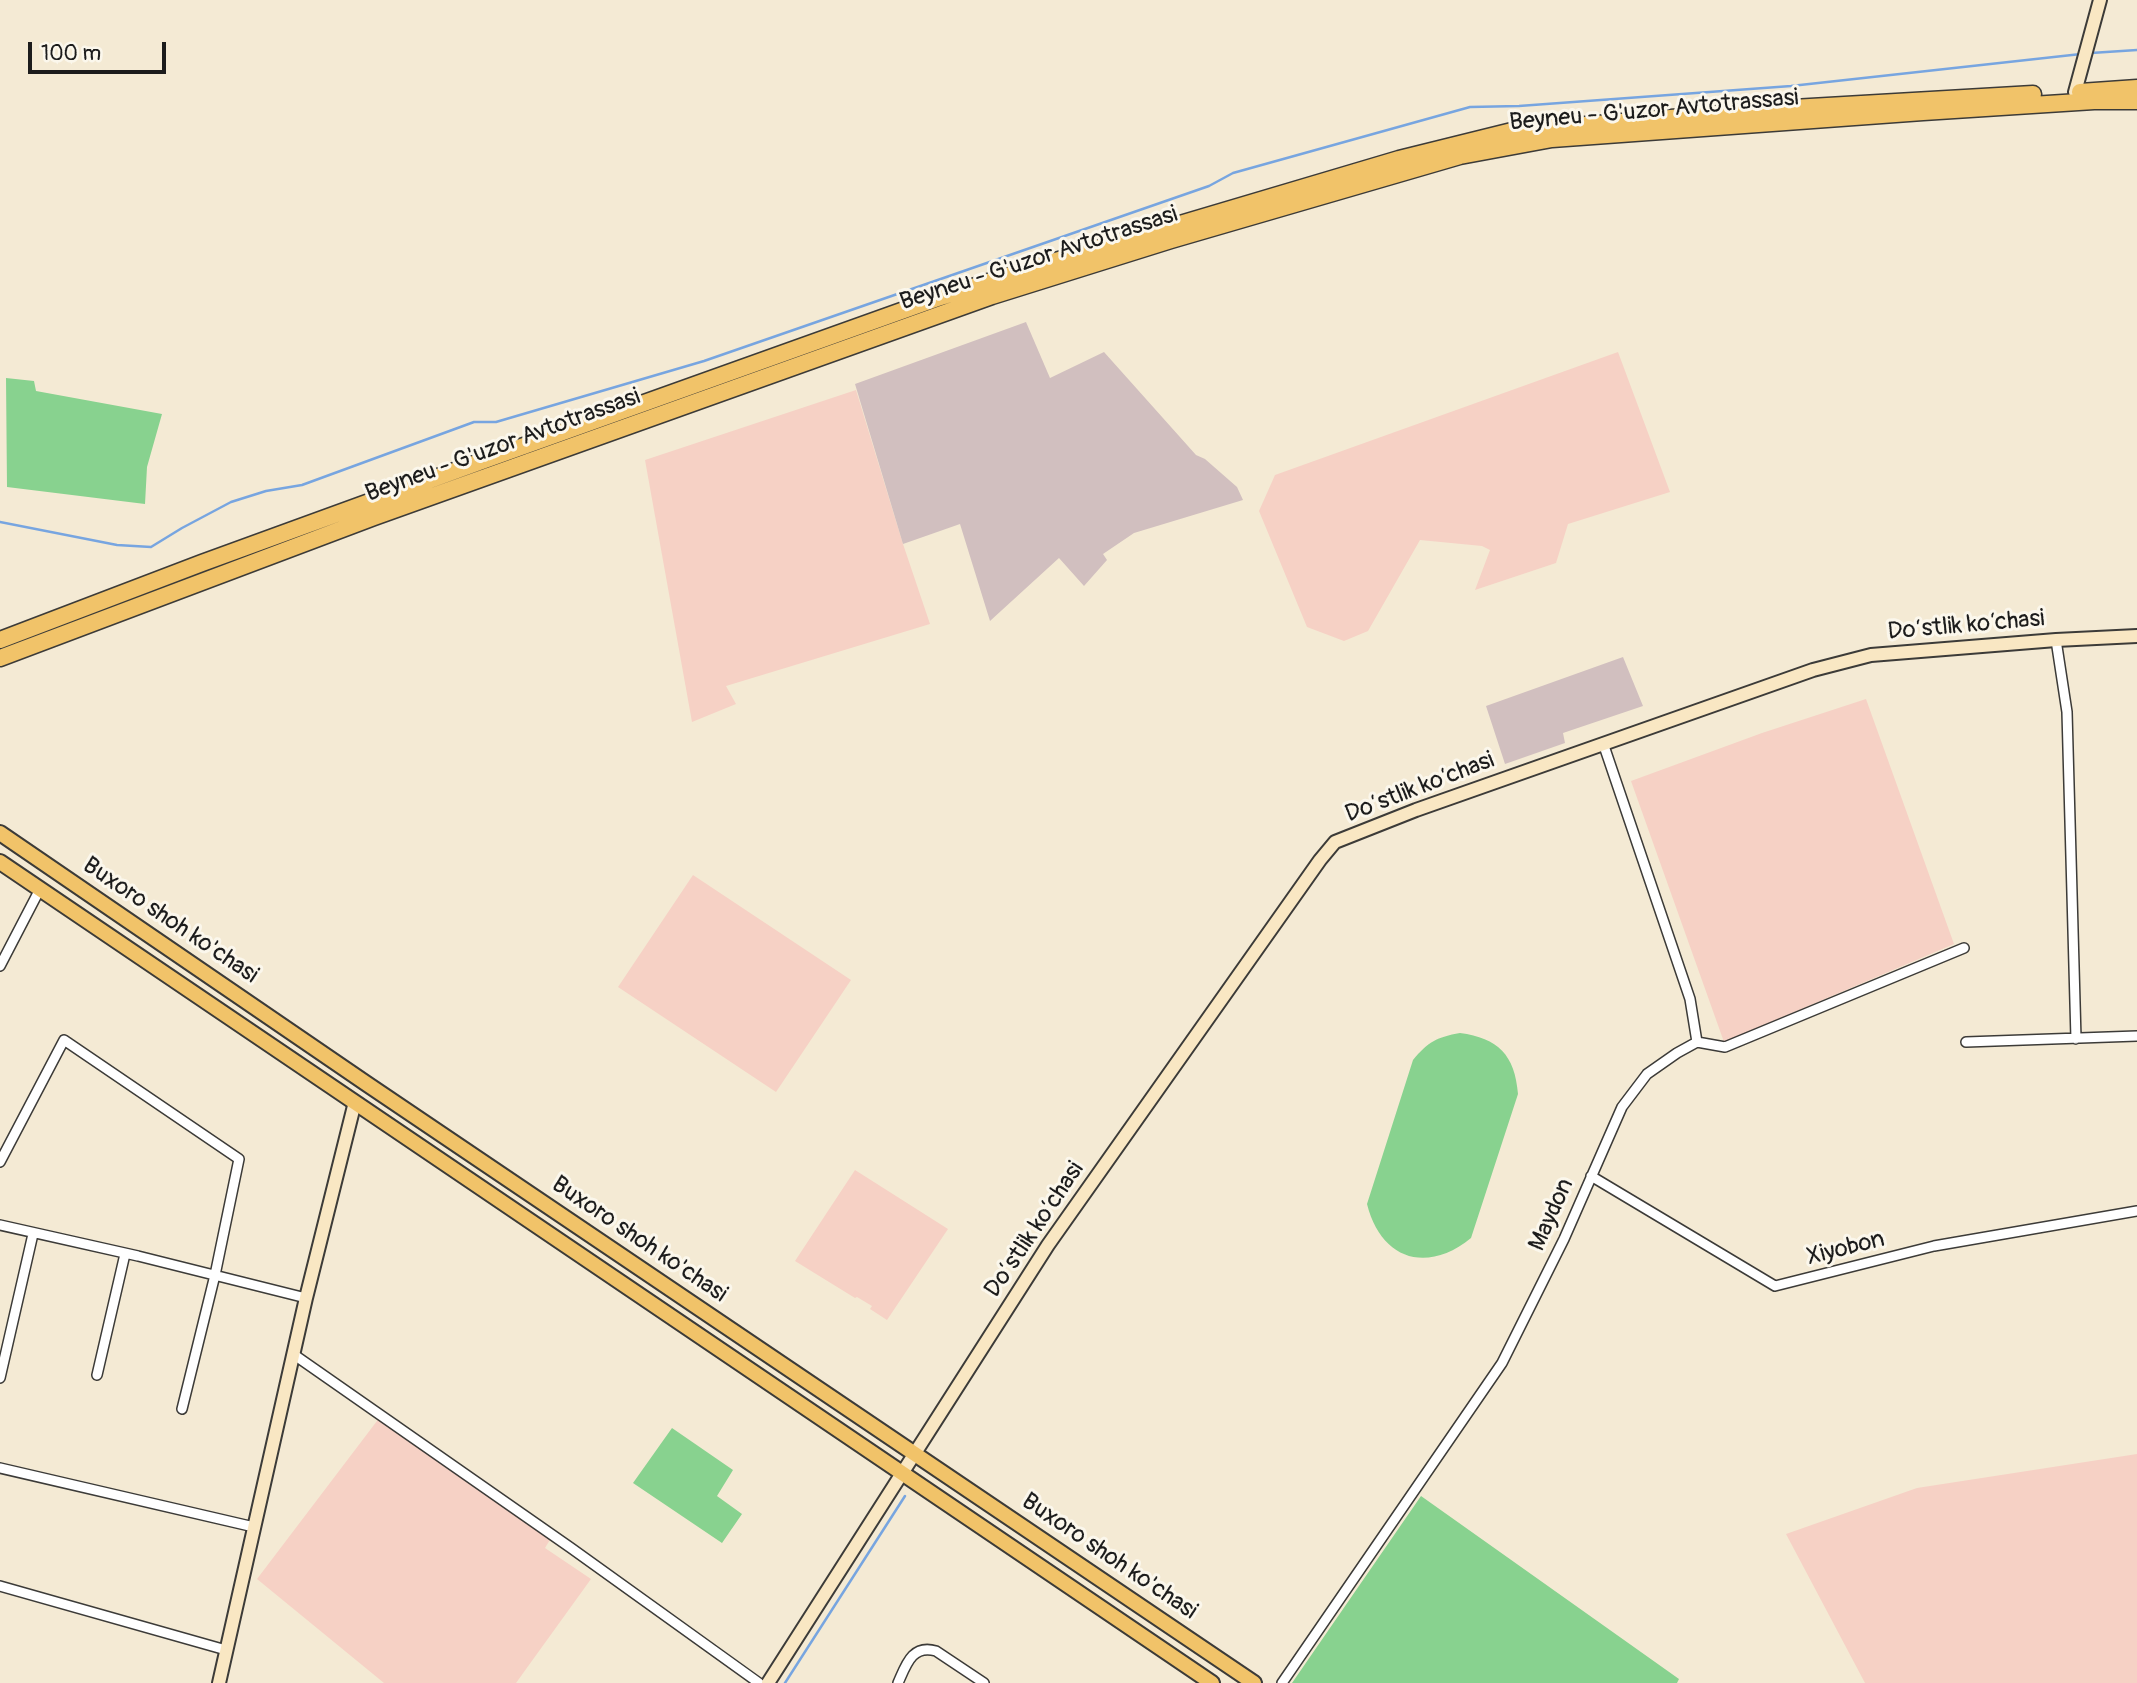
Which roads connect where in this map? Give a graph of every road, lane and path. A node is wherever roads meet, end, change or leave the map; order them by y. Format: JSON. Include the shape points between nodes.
{"nodes":[{"id":1,"x":2100,"y":0,"type":"edge"},
{"id":2,"x":2137,"y":88,"type":"edge"},
{"id":3,"x":2075,"y":92,"type":"junction"},
{"id":4,"x":2137,"y":101,"type":"edge"},
{"id":5,"x":2137,"y":636,"type":"edge"},
{"id":6,"x":0,"y":640,"type":"edge"},
{"id":7,"x":2056,"y":640,"type":"junction"},
{"id":8,"x":0,"y":658,"type":"edge"},
{"id":9,"x":1603,"y":743,"type":"junction"},
{"id":10,"x":0,"y":833,"type":"edge"},
{"id":11,"x":0,"y":862,"type":"edge"},
{"id":12,"x":40,"y":889,"type":"junction"},
{"id":13,"x":1964,"y":948,"type":"dead end"},
{"id":14,"x":0,"y":966,"type":"edge"},
{"id":15,"x":2137,"y":1036,"type":"edge"},
{"id":16,"x":2076,"y":1039,"type":"junction"},
{"id":17,"x":1697,"y":1042,"type":"junction"},
{"id":18,"x":1966,"y":1042,"type":"dead end"},
{"id":19,"x":355,"y":1102,"type":"junction"},
{"id":20,"x":0,"y":1162,"type":"edge"},
{"id":21,"x":1591,"y":1176,"type":"junction"},
{"id":22,"x":2137,"y":1211,"type":"edge"},
{"id":23,"x":0,"y":1225,"type":"edge"},
{"id":24,"x":33,"y":1234,"type":"junction"},
{"id":25,"x":125,"y":1254,"type":"junction"},
{"id":26,"x":215,"y":1275,"type":"junction"},
{"id":27,"x":306,"y":1298,"type":"junction"},
{"id":28,"x":293,"y":1354,"type":"junction"},
{"id":29,"x":97,"y":1375,"type":"dead end"},
{"id":30,"x":0,"y":1378,"type":"edge"},
{"id":31,"x":182,"y":1409,"type":"dead end"},
{"id":32,"x":915,"y":1453,"type":"junction"},
{"id":33,"x":0,"y":1468,"type":"edge"},
{"id":34,"x":903,"y":1472,"type":"junction"},
{"id":35,"x":254,"y":1527,"type":"junction"},
{"id":36,"x":0,"y":1586,"type":"edge"},
{"id":37,"x":226,"y":1650,"type":"junction"},
{"id":38,"x":219,"y":1683,"type":"edge"},
{"id":39,"x":759,"y":1683,"type":"edge"},
{"id":40,"x":768,"y":1683,"type":"edge"},
{"id":41,"x":898,"y":1683,"type":"edge"},
{"id":42,"x":984,"y":1683,"type":"edge"},
{"id":43,"x":1212,"y":1683,"type":"edge"},
{"id":44,"x":1254,"y":1683,"type":"edge"},
{"id":45,"x":1282,"y":1683,"type":"edge"}],
"edges":[{"from":1,"to":3,"type":"street"},
{"from":2,"to":3,"type":"highway","name":"Beyneu - G'uzor Avtotrassasi"},
{"from":3,"to":6,"type":"highway","name":"Beyneu - G'uzor Avtotrassasi","via":[[1793,108],[1512,131],[1399,159],[935,299]]},
{"from":4,"to":8,"type":"highway","name":"Beyneu - G'uzor Avtotrassasi","via":[[1565,138],[1460,156],[992,296],[374,517]]},
{"from":5,"to":7,"type":"street","name":"Do‘stlik ko‘chasi"},
{"from":7,"to":9,"type":"street","name":"Do‘stlik ko‘chasi","via":[[1871,655],[1813,670]]},
{"from":7,"to":16,"type":"street","via":[[2067,712]]},
{"from":9,"to":17,"type":"street","via":[[1690,999]]},
{"from":9,"to":32,"type":"street","name":"Do‘stlik ko‘chasi","via":[[1335,842],[1048,1245]]},
{"from":10,"to":32,"type":"main road","name":"Buxoro shoh ko'chasi"},
{"from":11,"to":12,"type":"main road","name":"Buxoro shoh ko'chasi"},
{"from":12,"to":14,"type":"street"},
{"from":12,"to":19,"type":"main road","name":"Buxoro shoh ko'chasi"},
{"from":13,"to":17,"type":"street","via":[[1726,1046]]},
{"from":15,"to":16,"type":"street"},
{"from":16,"to":18,"type":"street"},
{"from":17,"to":21,"type":"street","name":"Maydon","via":[[1647,1074],[1622,1107]]},
{"from":19,"to":27,"type":"street"},
{"from":19,"to":34,"type":"main road","name":"Buxoro shoh ko'chasi"},
{"from":20,"to":26,"type":"street","via":[[64,1040],[239,1158]]},
{"from":21,"to":22,"type":"street","name":"Xiyobon","via":[[1774,1286],[1934,1246]]},
{"from":21,"to":45,"type":"street","name":"Maydon","via":[[1502,1363]]},
{"from":23,"to":24,"type":"street"},
{"from":24,"to":25,"type":"street"},
{"from":24,"to":30,"type":"street"},
{"from":25,"to":26,"type":"street"},
{"from":25,"to":29,"type":"street"},
{"from":26,"to":27,"type":"street"},
{"from":26,"to":31,"type":"street"},
{"from":27,"to":28,"type":"street"},
{"from":28,"to":35,"type":"street"},
{"from":28,"to":39,"type":"street"},
{"from":32,"to":34,"type":"street","name":"Do‘stlik ko‘chasi"},
{"from":32,"to":44,"type":"main road","name":"Buxoro shoh ko'chasi"},
{"from":33,"to":35,"type":"street"},
{"from":34,"to":40,"type":"street","name":"Do‘stlik ko‘chasi"},
{"from":34,"to":43,"type":"main road","name":"Buxoro shoh ko'chasi"},
{"from":35,"to":37,"type":"street"},
{"from":36,"to":37,"type":"street"},
{"from":37,"to":38,"type":"street"},
{"from":41,"to":42,"type":"street","via":[[911,1656],[929,1649]]}]}
